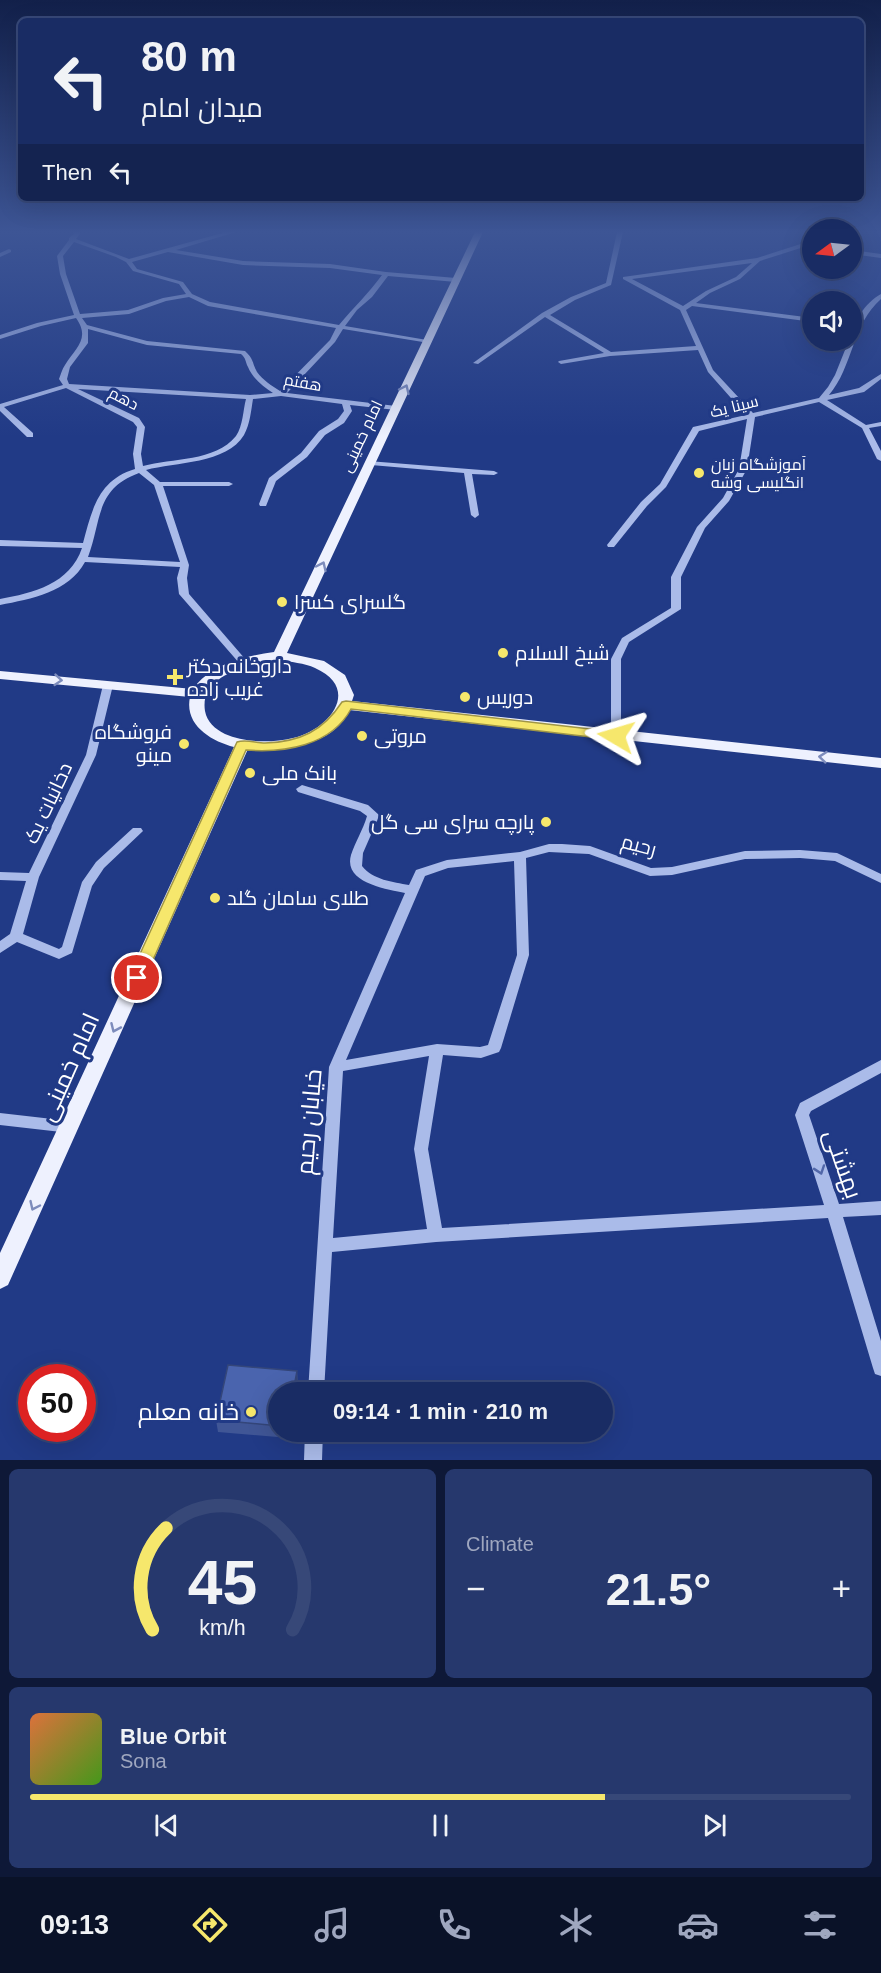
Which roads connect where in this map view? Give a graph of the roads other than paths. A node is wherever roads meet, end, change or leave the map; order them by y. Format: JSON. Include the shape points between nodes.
{"nodes":[{"id":1,"x":72,"y":300,"type":"edge"},
{"id":2,"x":161,"y":300,"type":"edge"},
{"id":3,"x":200,"y":300,"type":"edge"},
{"id":4,"x":365,"y":300,"type":"edge"},
{"id":5,"x":447,"y":300,"type":"edge"},
{"id":6,"x":568,"y":300,"type":"edge"},
{"id":7,"x":667,"y":300,"type":"edge"},
{"id":8,"x":698,"y":300,"type":"edge"},
{"id":9,"x":875,"y":300,"type":"edge"},
{"id":10,"x":691,"y":304,"type":"junction"},
{"id":11,"x":683,"y":309,"type":"junction"},
{"id":12,"x":544,"y":314,"type":"junction"},
{"id":13,"x":78,"y":316,"type":"junction"},
{"id":14,"x":862,"y":316,"type":"edge"},
{"id":15,"x":802,"y":319,"type":"edge"},
{"id":16,"x":85,"y":326,"type":"junction"},
{"id":17,"x":341,"y":326,"type":"junction"},
{"id":18,"x":0,"y":337,"type":"edge"},
{"id":19,"x":427,"y":342,"type":"junction"},
{"id":20,"x":700,"y":348,"type":"junction"},
{"id":21,"x":850,"y":351,"type":"edge"},
{"id":22,"x":610,"y":354,"type":"junction"},
{"id":23,"x":561,"y":362,"type":"dead end"},
{"id":24,"x":476,"y":363,"type":"dead end"},
{"id":25,"x":881,"y":376,"type":"edge"},
{"id":26,"x":67,"y":386,"type":"junction"},
{"id":27,"x":281,"y":394,"type":"junction"},
{"id":28,"x":250,"y":397,"type":"junction"},
{"id":29,"x":821,"y":400,"type":"junction"},
{"id":30,"x":345,"y":402,"type":"junction"},
{"id":31,"x":0,"y":406,"type":"edge"},
{"id":32,"x":396,"y":408,"type":"junction"},
{"id":33,"x":751,"y":416,"type":"junction"},
{"id":34,"x":881,"y":424,"type":"edge"},
{"id":35,"x":865,"y":427,"type":"junction"},
{"id":36,"x":30,"y":435,"type":"dead end"},
{"id":37,"x":881,"y":459,"type":"edge"},
{"id":38,"x":371,"y":463,"type":"junction"},
{"id":39,"x":139,"y":469,"type":"junction"},
{"id":40,"x":468,"y":471,"type":"junction"},
{"id":41,"x":494,"y":473,"type":"dead end"},
{"id":42,"x":158,"y":484,"type":"junction"},
{"id":43,"x":229,"y":484,"type":"dead end"},
{"id":44,"x":263,"y":504,"type":"dead end"},
{"id":45,"x":475,"y":515,"type":"dead end"},
{"id":46,"x":0,"y":543,"type":"edge"},
{"id":47,"x":611,"y":545,"type":"dead end"},
{"id":48,"x":87,"y":546,"type":"junction"},
{"id":49,"x":82,"y":559,"type":"junction"},
{"id":50,"x":185,"y":565,"type":"junction"},
{"id":51,"x":0,"y":602,"type":"edge"},
{"id":52,"x":279,"y":656,"type":"junction"},
{"id":53,"x":243,"y":662,"type":"junction"},
{"id":54,"x":0,"y":675,"type":"edge"},
{"id":55,"x":108,"y":685,"type":"junction"},
{"id":56,"x":199,"y":694,"type":"junction"},
{"id":57,"x":346,"y":705,"type":"junction"},
{"id":58,"x":616,"y":736,"type":"junction"},
{"id":59,"x":242,"y":745,"type":"junction"},
{"id":60,"x":881,"y":763,"type":"edge"},
{"id":61,"x":302,"y":789,"type":"dead end"},
{"id":62,"x":137,"y":831,"type":"dead end"},
{"id":63,"x":520,"y":856,"type":"junction"},
{"id":64,"x":420,"y":873,"type":"joint"},
{"id":65,"x":0,"y":876,"type":"edge"},
{"id":66,"x":33,"y":877,"type":"junction"},
{"id":67,"x":881,"y":879,"type":"edge"},
{"id":68,"x":412,"y":890,"type":"junction"},
{"id":69,"x":16,"y":936,"type":"junction"},
{"id":70,"x":0,"y":948,"type":"edge"},
{"id":71,"x":437,"y":1049,"type":"junction"},
{"id":72,"x":881,"y":1066,"type":"edge"},
{"id":73,"x":336,"y":1067,"type":"junction"},
{"id":74,"x":0,"y":1119,"type":"edge"},
{"id":75,"x":70,"y":1127,"type":"junction"},
{"id":76,"x":881,"y":1208,"type":"edge"},
{"id":77,"x":834,"y":1211,"type":"junction"},
{"id":78,"x":436,"y":1235,"type":"junction"},
{"id":79,"x":324,"y":1246,"type":"junction"},
{"id":80,"x":0,"y":1278,"type":"edge"},
{"id":81,"x":881,"y":1368,"type":"edge"},
{"id":82,"x":317,"y":1382,"type":"edge"},
{"id":83,"x":314,"y":1442,"type":"edge"},
{"id":84,"x":313,"y":1460,"type":"edge"}],
"edges":[{"from":1,"to":13,"type":"street"},
{"from":2,"to":13,"type":"street","via":[[114,315]]},
{"from":3,"to":17,"type":"street"},
{"from":4,"to":17,"type":"street"},
{"from":5,"to":19,"type":"main road","name":"امام خمینی"},
{"from":6,"to":12,"type":"street"},
{"from":7,"to":11,"type":"street"},
{"from":8,"to":10,"type":"street"},
{"from":9,"to":14,"type":"street"},
{"from":10,"to":11,"type":"street"},
{"from":10,"to":15,"type":"street"},
{"from":11,"to":20,"type":"street"},
{"from":12,"to":22,"type":"street"},
{"from":12,"to":24,"type":"street"},
{"from":13,"to":16,"type":"street"},
{"from":13,"to":18,"type":"street"},
{"from":16,"to":26,"type":"street","via":[[85,343],[63,379]]},
{"from":16,"to":27,"type":"street","name":"هفتم","via":[[147,343],[243,352],[249,358],[250,368]]},
{"from":17,"to":19,"type":"street"},
{"from":17,"to":27,"type":"street","via":[[333,341]]},
{"from":32,"to":19,"type":"main road","name":"امام خمینی","one_way":true},
{"from":20,"to":22,"type":"street"},
{"from":20,"to":33,"type":"street","via":[[711,371]]},
{"from":21,"to":29,"type":"street","via":[[832,389]]},
{"from":22,"to":23,"type":"street"},
{"from":25,"to":29,"type":"street","name":"سینا یک","via":[[861,390]]},
{"from":26,"to":28,"type":"street"},
{"from":26,"to":31,"type":"street"},
{"from":26,"to":39,"type":"street","name":"دهم","via":[[136,420],[141,427]]},
{"from":27,"to":28,"type":"street"},
{"from":27,"to":30,"type":"street","name":"هفتم"},
{"from":28,"to":39,"type":"street","via":[[241,436],[225,450]]},
{"from":29,"to":33,"type":"street","name":"سینا یک"},
{"from":29,"to":35,"type":"street"},
{"from":30,"to":32,"type":"street","name":"هفتم"},
{"from":30,"to":44,"type":"street","via":[[348,411],[341,421],[322,433],[304,455],[272,480]]},
{"from":31,"to":36,"type":"street"},
{"from":32,"to":38,"type":"main road","name":"امام خمینی"},
{"from":33,"to":47,"type":"street","name":"سینا یک","via":[[696,429],[663,485]]},
{"from":33,"to":58,"type":"street","via":[[743,469],[726,500],[701,528],[676,577],[676,609],[626,640],[616,659]]},
{"from":34,"to":35,"type":"street"},
{"from":35,"to":37,"type":"street"},
{"from":38,"to":40,"type":"street"},
{"from":52,"to":38,"type":"main road","name":"امام خمینی","one_way":true},
{"from":39,"to":42,"type":"street"},
{"from":39,"to":48,"type":"street","via":[[107,489],[96,511]]},
{"from":40,"to":41,"type":"street"},
{"from":40,"to":45,"type":"street"},
{"from":42,"to":43,"type":"street"},
{"from":42,"to":50,"type":"street"},
{"from":46,"to":48,"type":"street"},
{"from":48,"to":49,"type":"street"},
{"from":49,"to":50,"type":"street"},
{"from":49,"to":51,"type":"street","via":[[67,579],[33,596]]},
{"from":50,"to":53,"type":"street","via":[[184,594]]},
{"from":52,"to":53,"type":"main road"},
{"from":52,"to":57,"type":"main road","via":[[331,670],[347,692]]},
{"from":53,"to":56,"type":"main road","via":[[216,675]]},
{"from":54,"to":55,"type":"main road","one_way":true},
{"from":55,"to":56,"type":"main road"},
{"from":55,"to":66,"type":"street","name":"دخانیات یک","via":[[91,755]]},
{"from":56,"to":59,"type":"main road","via":[[197,715],[203,724],[213,733]]},
{"from":57,"to":58,"type":"main road"},
{"from":57,"to":59,"type":"main road","via":[[327,730],[308,739],[287,745]]},
{"from":60,"to":58,"type":"main road","one_way":true},
{"from":59,"to":75,"type":"main road","name":"امام خمینی","one_way":true},
{"from":61,"to":68,"type":"street","via":[[364,808],[374,815],[356,860],[358,871],[369,880]]},
{"from":62,"to":69,"type":"street","via":[[100,865],[86,885],[68,950],[59,954]]},
{"from":63,"to":64,"type":"street","name":"رحیم","via":[[447,864]]},
{"from":63,"to":67,"type":"street","name":"رحیم","via":[[549,848],[590,850],[650,872],[745,855],[800,854],[837,857]]},
{"from":63,"to":71,"type":"street","via":[[523,955],[494,1048],[481,1053]]},
{"from":64,"to":68,"type":"street","name":"خیابان رحیم"},
{"from":65,"to":66,"type":"street"},
{"from":66,"to":69,"type":"street","name":"دخانیات یک"},
{"from":68,"to":73,"type":"street","name":"خیابان رحیم"},
{"from":69,"to":70,"type":"street"},
{"from":71,"to":73,"type":"street"},
{"from":71,"to":78,"type":"street","via":[[421,1149]]},
{"from":72,"to":77,"type":"street","name":"بهشتی","one_way":true,"via":[[805,1107],[802,1115]]},
{"from":73,"to":79,"type":"street","name":"خیابان رحیم"},
{"from":74,"to":75,"type":"street"},
{"from":75,"to":80,"type":"main road","name":"امام خمینی","one_way":true},
{"from":76,"to":77,"type":"street"},
{"from":77,"to":78,"type":"street"},
{"from":77,"to":81,"type":"street","name":"بهشتی"},
{"from":78,"to":79,"type":"street"},
{"from":79,"to":82,"type":"street","name":"خیابان رحیم"},
{"from":83,"to":84,"type":"street"}]}
